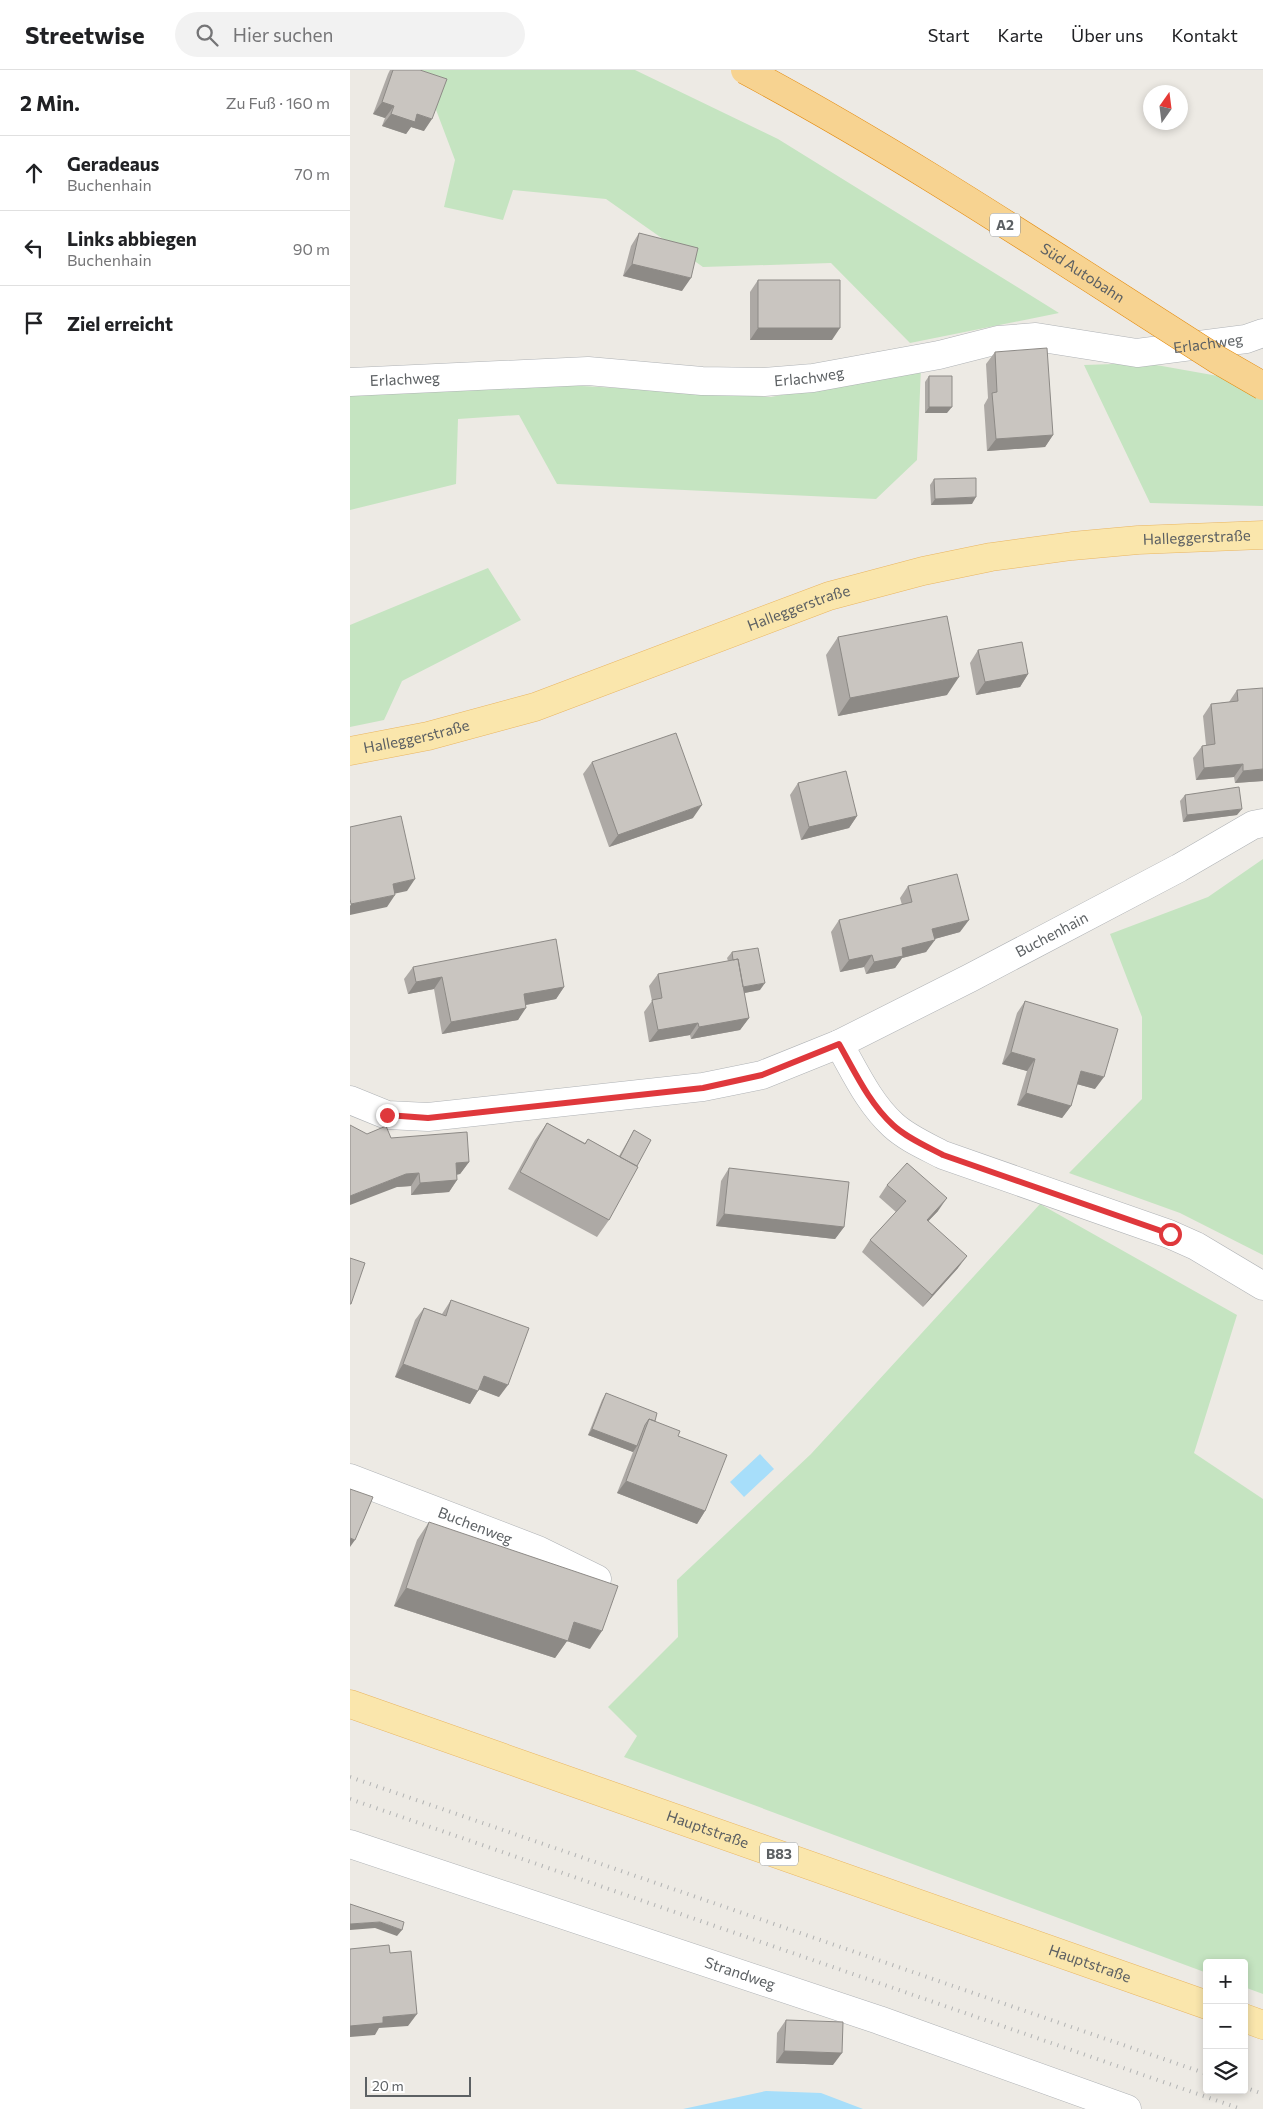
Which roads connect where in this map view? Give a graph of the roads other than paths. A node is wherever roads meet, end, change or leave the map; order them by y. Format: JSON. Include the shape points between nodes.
{"nodes":[{"id":1,"x":745,"y":70,"type":"edge"},
{"id":2,"x":1263,"y":333,"type":"edge"},
{"id":3,"x":350,"y":382,"type":"edge"},
{"id":4,"x":1263,"y":386,"type":"edge"},
{"id":5,"x":1263,"y":535,"type":"edge"},
{"id":6,"x":350,"y":751,"type":"edge"},
{"id":7,"x":1263,"y":823,"type":"edge"},
{"id":8,"x":839,"y":1044,"type":"junction"},
{"id":9,"x":350,"y":1100,"type":"edge"},
{"id":10,"x":1263,"y":1286,"type":"edge"},
{"id":11,"x":350,"y":1478,"type":"edge"},
{"id":12,"x":597,"y":1579,"type":"edge"},
{"id":13,"x":350,"y":1704,"type":"edge"},
{"id":14,"x":350,"y":1844,"type":"edge"},
{"id":15,"x":1204,"y":2004,"type":"edge"},
{"id":16,"x":1248,"y":2019,"type":"edge"},
{"id":17,"x":1263,"y":2025,"type":"edge"},
{"id":18,"x":1127,"y":2109,"type":"edge"}],
"edges":[{"from":1,"to":4,"type":"highway","name":"Süd Autobahn","number":"A2","bridge":true,"via":[[955,193]]},
{"from":2,"to":3,"type":"street","name":"Erlachweg","via":[[1246,339],[1137,353],[1036,337],[998,340],[939,355],[813,378],[764,382],[702,381],[588,371]]},
{"from":5,"to":6,"type":"main road","name":"Halleggerstraße","via":[[1072,546],[923,570],[829,596],[535,707],[428,736]]},
{"from":7,"to":8,"type":"street","name":"Buchenhain","via":[[1253,825],[1178,868]]},
{"from":8,"to":9,"type":"street","name":"Buchenhain","via":[[762,1075],[703,1088],[428,1118],[387,1115]]},
{"from":8,"to":10,"type":"street","via":[[867,1094],[893,1125],[915,1141],[943,1155],[1170,1234]]},
{"from":11,"to":12,"type":"street","name":"Buchenweg","via":[[538,1550]]},
{"from":13,"to":15,"type":"main road","name":"Hauptstraße","number":"B83"},
{"from":14,"to":18,"type":"street","name":"Strandweg","via":[[879,2020]]},
{"from":16,"to":17,"type":"main road"}]}
